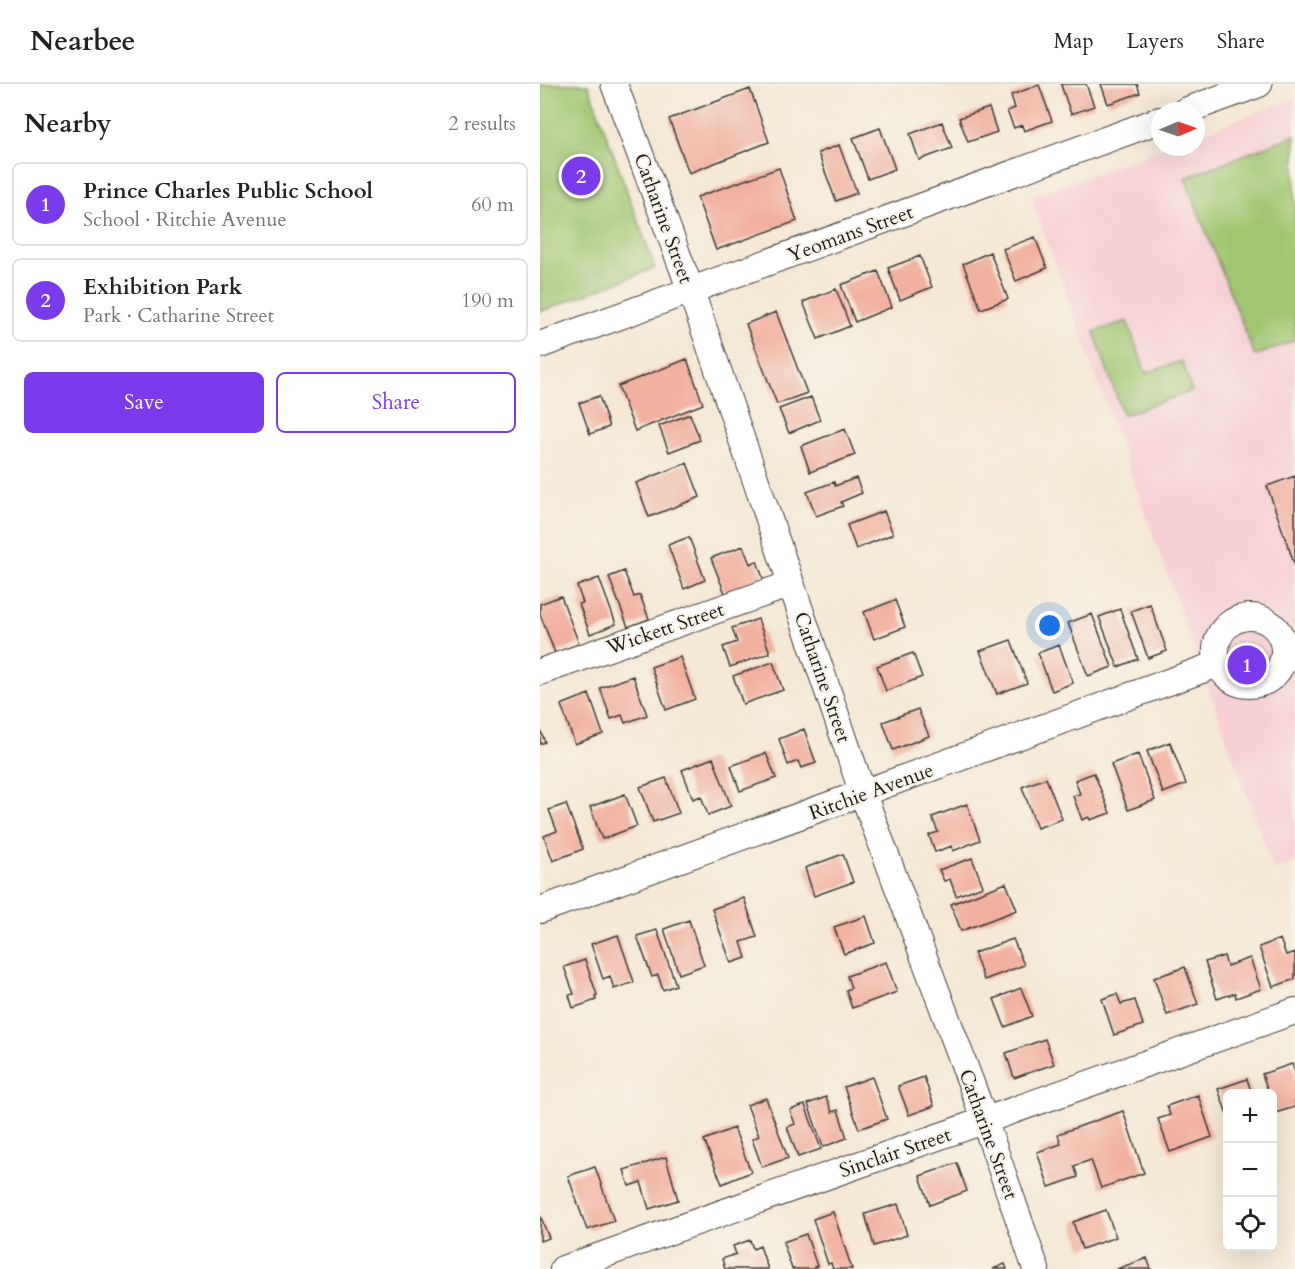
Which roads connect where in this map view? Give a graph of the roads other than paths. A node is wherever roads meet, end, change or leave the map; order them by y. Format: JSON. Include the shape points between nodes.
{"nodes":[{"id":1,"x":614,"y":84,"type":"edge"},
{"id":2,"x":1259,"y":84,"type":"edge"},
{"id":3,"x":1205,"y":104,"type":"edge"},
{"id":4,"x":1151,"y":123,"type":"edge"},
{"id":5,"x":691,"y":291,"type":"junction"},
{"id":6,"x":540,"y":345,"type":"edge"},
{"id":7,"x":790,"y":584,"type":"junction"},
{"id":8,"x":1210,"y":667,"type":"dead end"},
{"id":9,"x":540,"y":672,"type":"edge"},
{"id":10,"x":862,"y":794,"type":"junction"},
{"id":11,"x":540,"y":910,"type":"edge"},
{"id":12,"x":1295,"y":1011,"type":"edge"},
{"id":13,"x":985,"y":1121,"type":"junction"},
{"id":14,"x":563,"y":1269,"type":"edge"},
{"id":15,"x":1036,"y":1269,"type":"edge"}],
"edges":[{"from":1,"to":5,"type":"street","name":"Catharine Street"},
{"from":2,"to":3,"type":"street"},
{"from":4,"to":5,"type":"street","name":"Yeomans Street"},
{"from":5,"to":6,"type":"street","name":"Yeomans Street"},
{"from":5,"to":7,"type":"street","name":"Catharine Street"},
{"from":7,"to":9,"type":"street","name":"Wickett Street"},
{"from":7,"to":10,"type":"street","name":"Catharine Street"},
{"from":8,"to":10,"type":"street","name":"Ritchie Avenue"},
{"from":10,"to":11,"type":"street","name":"Ritchie Avenue"},
{"from":10,"to":13,"type":"street","name":"Catharine Street"},
{"from":12,"to":13,"type":"street","name":"Sinclair Street"},
{"from":13,"to":14,"type":"street","name":"Sinclair Street"},
{"from":13,"to":15,"type":"street","name":"Catharine Street"}]}
